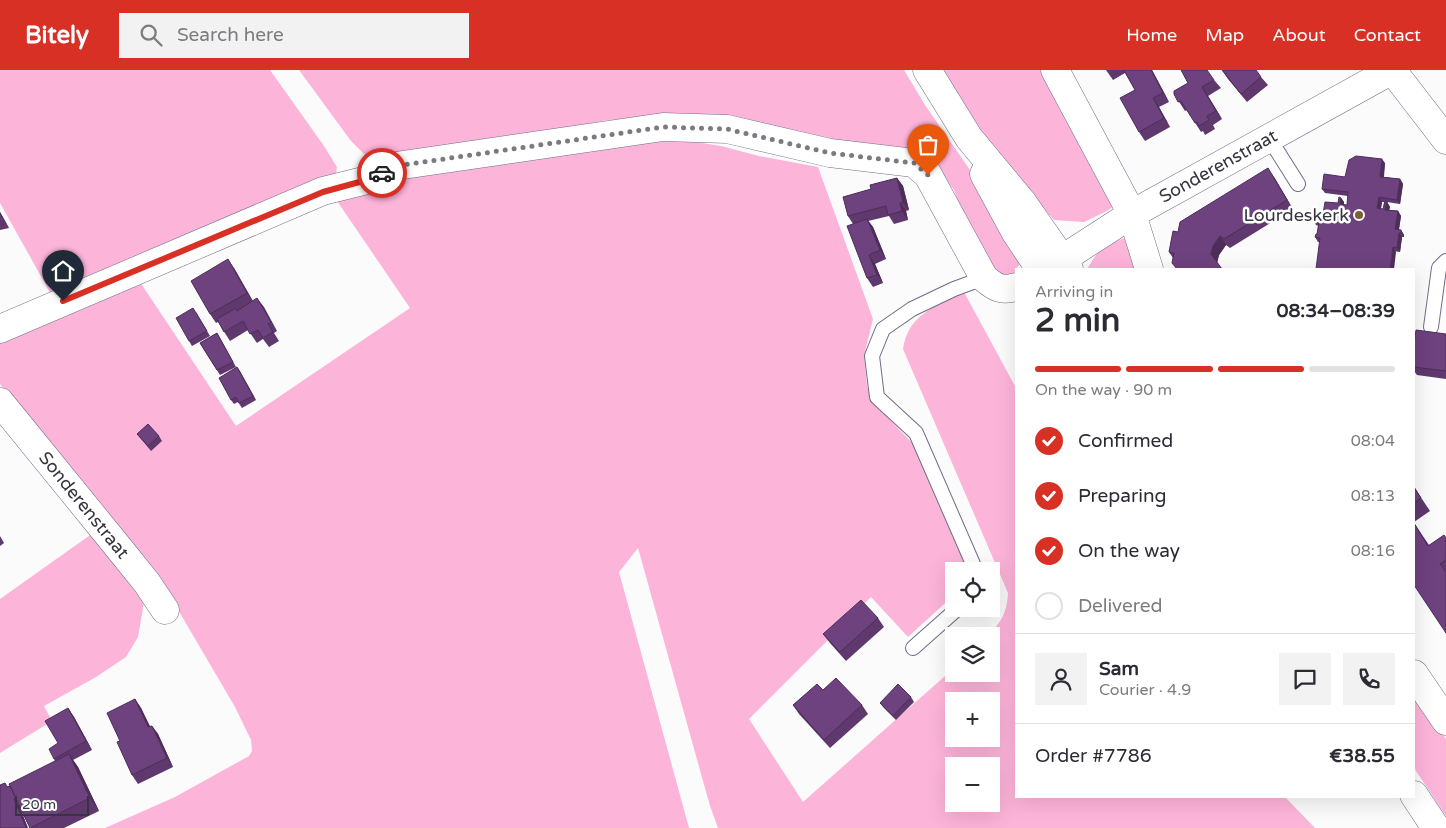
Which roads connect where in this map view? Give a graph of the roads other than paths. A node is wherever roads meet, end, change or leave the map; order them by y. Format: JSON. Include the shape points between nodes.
{"nodes":[{"id":1,"x":927,"y":70,"type":"edge"},
{"id":2,"x":1055,"y":70,"type":"edge"},
{"id":3,"x":1392,"y":70,"type":"edge"},
{"id":4,"x":1269,"y":138,"type":"junction"},
{"id":5,"x":1446,"y":140,"type":"edge"},
{"id":6,"x":1298,"y":184,"type":"dead end"},
{"id":7,"x":1132,"y":214,"type":"junction"},
{"id":8,"x":1446,"y":261,"type":"edge"},
{"id":9,"x":1055,"y":266,"type":"edge"},
{"id":10,"x":1149,"y":268,"type":"edge"},
{"id":11,"x":984,"y":278,"type":"junction"},
{"id":12,"x":1015,"y":287,"type":"edge"},
{"id":13,"x":1431,"y":327,"type":"dead end"},
{"id":14,"x":0,"y":328,"type":"edge"},
{"id":15,"x":0,"y":402,"type":"edge"},
{"id":16,"x":972,"y":562,"type":"edge"},
{"id":17,"x":165,"y":610,"type":"dead end"},
{"id":18,"x":948,"y":617,"type":"edge"},
{"id":19,"x":913,"y":648,"type":"dead end"},
{"id":20,"x":1415,"y":675,"type":"edge"},
{"id":21,"x":1446,"y":721,"type":"edge"},
{"id":22,"x":1415,"y":796,"type":"edge"},
{"id":23,"x":1436,"y":828,"type":"edge"}],
"edges":[{"from":1,"to":9,"type":"street","via":[[970,138],[983,173],[1016,233]]},
{"from":2,"to":7,"type":"street"},
{"from":3,"to":4,"type":"street","name":"Sonderenstraat"},
{"from":3,"to":5,"type":"street"},
{"from":4,"to":6,"type":"lane"},
{"from":4,"to":7,"type":"street","name":"Sonderenstraat"},
{"from":7,"to":9,"type":"street","name":"Sonderenstraat"},
{"from":7,"to":10,"type":"street"},
{"from":8,"to":13,"type":"lane","via":[[1439,268]]},
{"from":11,"to":12,"type":"street","via":[[1004,290]]},
{"from":11,"to":14,"type":"street","via":[[928,175],[914,163],[830,153],[727,129],[663,127],[396,166],[363,181],[323,192]]},
{"from":11,"to":16,"type":"lane","via":[[954,288],[912,309],[883,329],[872,356],[877,397],[916,434]]},
{"from":15,"to":17,"type":"street","name":"Sonderenstraat","via":[[124,554]]},
{"from":18,"to":19,"type":"lane"},
{"from":20,"to":21,"type":"street"},
{"from":22,"to":23,"type":"street"}]}
